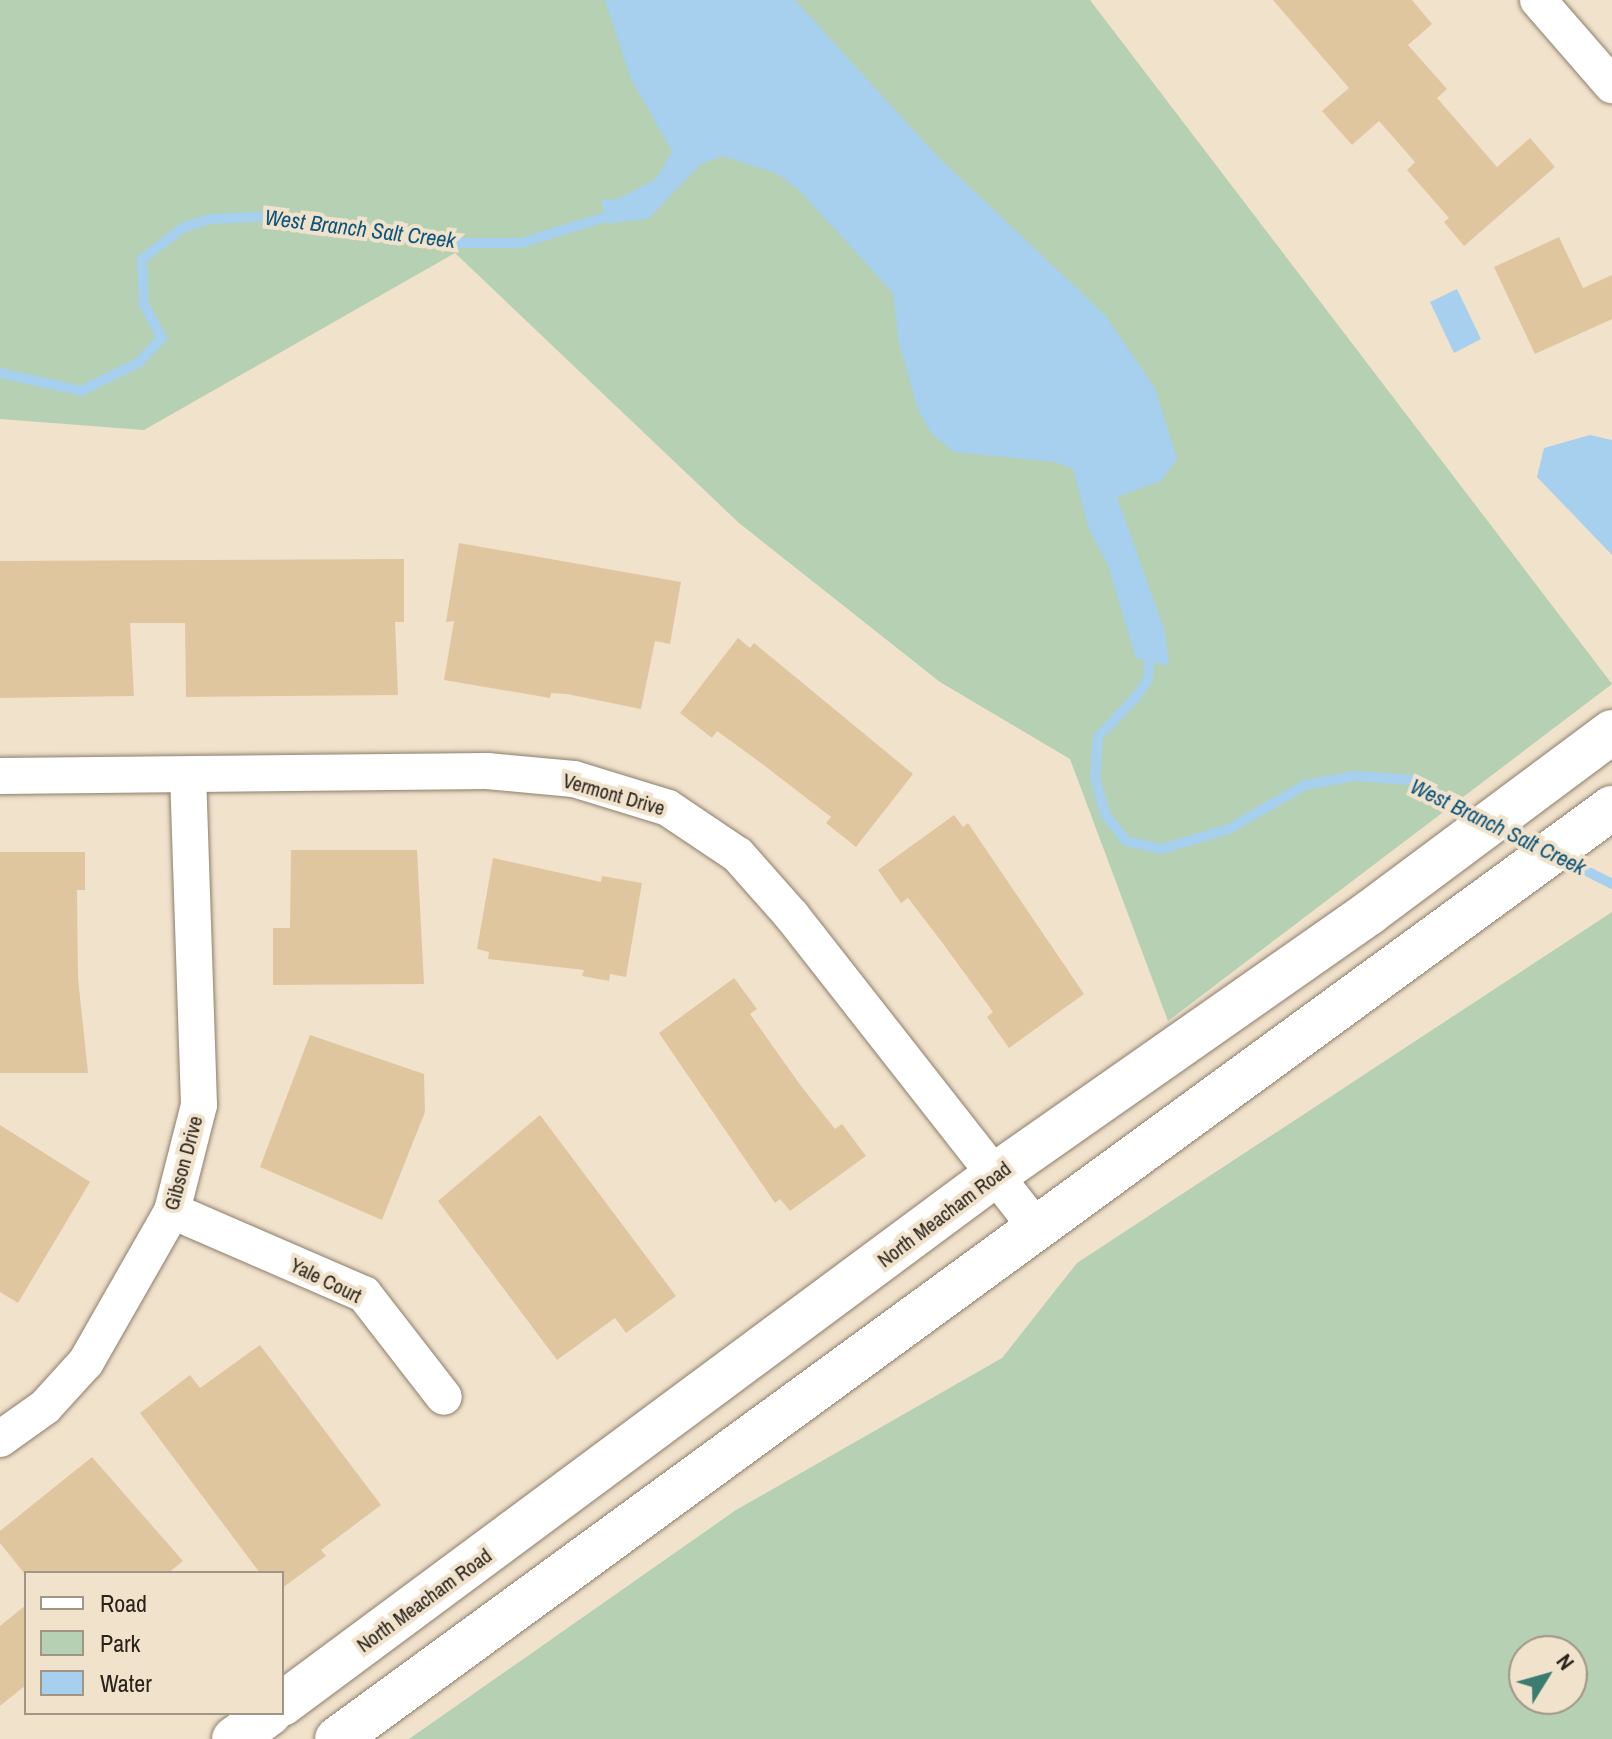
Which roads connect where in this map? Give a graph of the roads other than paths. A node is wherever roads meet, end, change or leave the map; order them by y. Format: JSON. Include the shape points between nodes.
{"nodes":[{"id":1,"x":1538,"y":0,"type":"edge"},
{"id":2,"x":1612,"y":85,"type":"edge"},
{"id":3,"x":1612,"y":732,"type":"edge"},
{"id":4,"x":0,"y":776,"type":"edge"},
{"id":5,"x":188,"y":778,"type":"junction"},
{"id":6,"x":1609,"y":810,"type":"edge"},
{"id":7,"x":995,"y":1175,"type":"junction"},
{"id":8,"x":172,"y":1211,"type":"junction"},
{"id":9,"x":1036,"y":1227,"type":"junction"},
{"id":10,"x":444,"y":1397,"type":"dead end"},
{"id":11,"x":0,"y":1439,"type":"edge"},
{"id":12,"x":284,"y":1703,"type":"edge"},
{"id":13,"x":267,"y":1715,"type":"edge"},
{"id":14,"x":234,"y":1739,"type":"edge"},
{"id":15,"x":337,"y":1739,"type":"edge"}],
"edges":[{"from":1,"to":2,"type":"street"},
{"from":3,"to":7,"type":"main road","name":"North Meacham Road","via":[[1437,863]]},
{"from":4,"to":5,"type":"street","name":"Vermont Drive"},
{"from":5,"to":7,"type":"street","name":"Vermont Drive","via":[[487,771],[574,779],[668,808],[738,855]]},
{"from":5,"to":8,"type":"street","name":"Gibson Drive","via":[[199,1105]]},
{"from":6,"to":9,"type":"main road"},
{"from":7,"to":9,"type":"street","name":"Vermont Drive"},
{"from":7,"to":12,"type":"main road","name":"North Meacham Road"},
{"from":8,"to":10,"type":"street","name":"Yale Court","via":[[364,1294]]},
{"from":8,"to":11,"type":"street","name":"Gibson Drive","via":[[86,1362],[45,1407]]},
{"from":9,"to":15,"type":"main road"},
{"from":13,"to":14,"type":"main road"}]}
